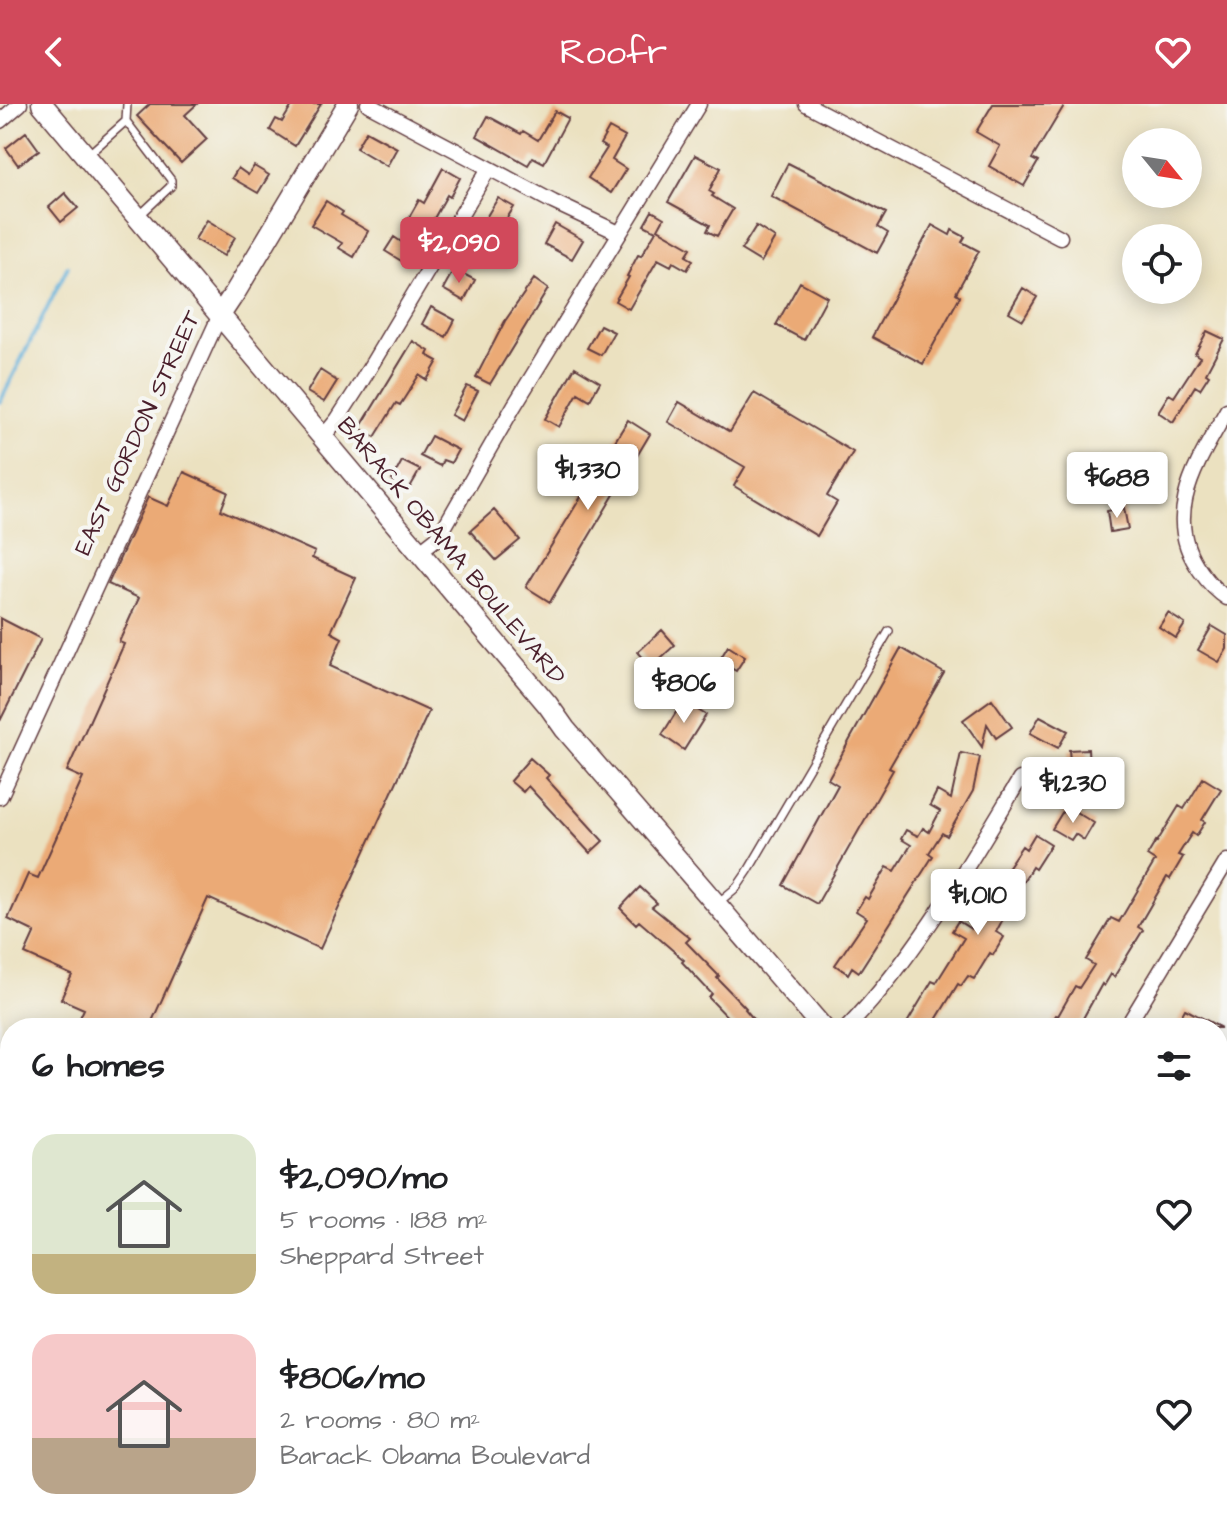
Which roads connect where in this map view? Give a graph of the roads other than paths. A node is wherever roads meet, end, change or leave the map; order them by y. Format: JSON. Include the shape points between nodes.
{"nodes":[{"id":1,"x":20,"y":104,"type":"edge"},
{"id":2,"x":42,"y":104,"type":"edge"},
{"id":3,"x":127,"y":104,"type":"edge"},
{"id":4,"x":348,"y":104,"type":"edge"},
{"id":5,"x":368,"y":104,"type":"edge"},
{"id":6,"x":699,"y":104,"type":"edge"},
{"id":7,"x":806,"y":104,"type":"edge"},
{"id":8,"x":0,"y":121,"type":"edge"},
{"id":9,"x":126,"y":121,"type":"junction"},
{"id":10,"x":86,"y":156,"type":"junction"},
{"id":11,"x":489,"y":168,"type":"junction"},
{"id":12,"x":138,"y":218,"type":"junction"},
{"id":13,"x":619,"y":233,"type":"junction"},
{"id":14,"x":1060,"y":237,"type":"dead end"},
{"id":15,"x":220,"y":315,"type":"junction"},
{"id":16,"x":1227,"y":410,"type":"edge"},
{"id":17,"x":322,"y":438,"type":"junction"},
{"id":18,"x":419,"y":552,"type":"junction"},
{"id":19,"x":1227,"y":598,"type":"edge"},
{"id":20,"x":889,"y":631,"type":"dead end"},
{"id":21,"x":1020,"y":779,"type":"dead end"},
{"id":22,"x":0,"y":797,"type":"edge"},
{"id":23,"x":1227,"y":861,"type":"edge"},
{"id":24,"x":717,"y":904,"type":"junction"},
{"id":25,"x":814,"y":1018,"type":"edge"},
{"id":26,"x":857,"y":1018,"type":"edge"},
{"id":27,"x":1132,"y":1018,"type":"edge"}],
"edges":[{"from":1,"to":8,"type":"street"},
{"from":2,"to":10,"type":"main road","name":"BARACK OBAMA BOULEVARD"},
{"from":3,"to":9,"type":"lane"},
{"from":4,"to":15,"type":"main road","name":"EAST GORDON STREET"},
{"from":5,"to":11,"type":"street"},
{"from":6,"to":13,"type":"street"},
{"from":7,"to":14,"type":"street"},
{"from":9,"to":10,"type":"lane"},
{"from":9,"to":12,"type":"lane","via":[[171,180]]},
{"from":10,"to":12,"type":"main road","name":"BARACK OBAMA BOULEVARD"},
{"from":11,"to":13,"type":"street"},
{"from":11,"to":17,"type":"street"},
{"from":12,"to":15,"type":"main road","name":"BARACK OBAMA BOULEVARD"},
{"from":13,"to":18,"type":"street","via":[[445,526]]},
{"from":15,"to":17,"type":"main road","name":"BARACK OBAMA BOULEVARD"},
{"from":15,"to":22,"type":"street","name":"EAST GORDON STREET"},
{"from":16,"to":19,"type":"street","via":[[1192,476],[1182,523],[1194,563]]},
{"from":17,"to":18,"type":"main road","name":"BARACK OBAMA BOULEVARD"},
{"from":18,"to":24,"type":"main road","name":"BARACK OBAMA BOULEVARD"},
{"from":20,"to":24,"type":"lane","via":[[748,871]]},
{"from":21,"to":26,"type":"street","via":[[896,972]]},
{"from":23,"to":27,"type":"street"},
{"from":24,"to":25,"type":"main road","name":"BARACK OBAMA BOULEVARD"}]}
